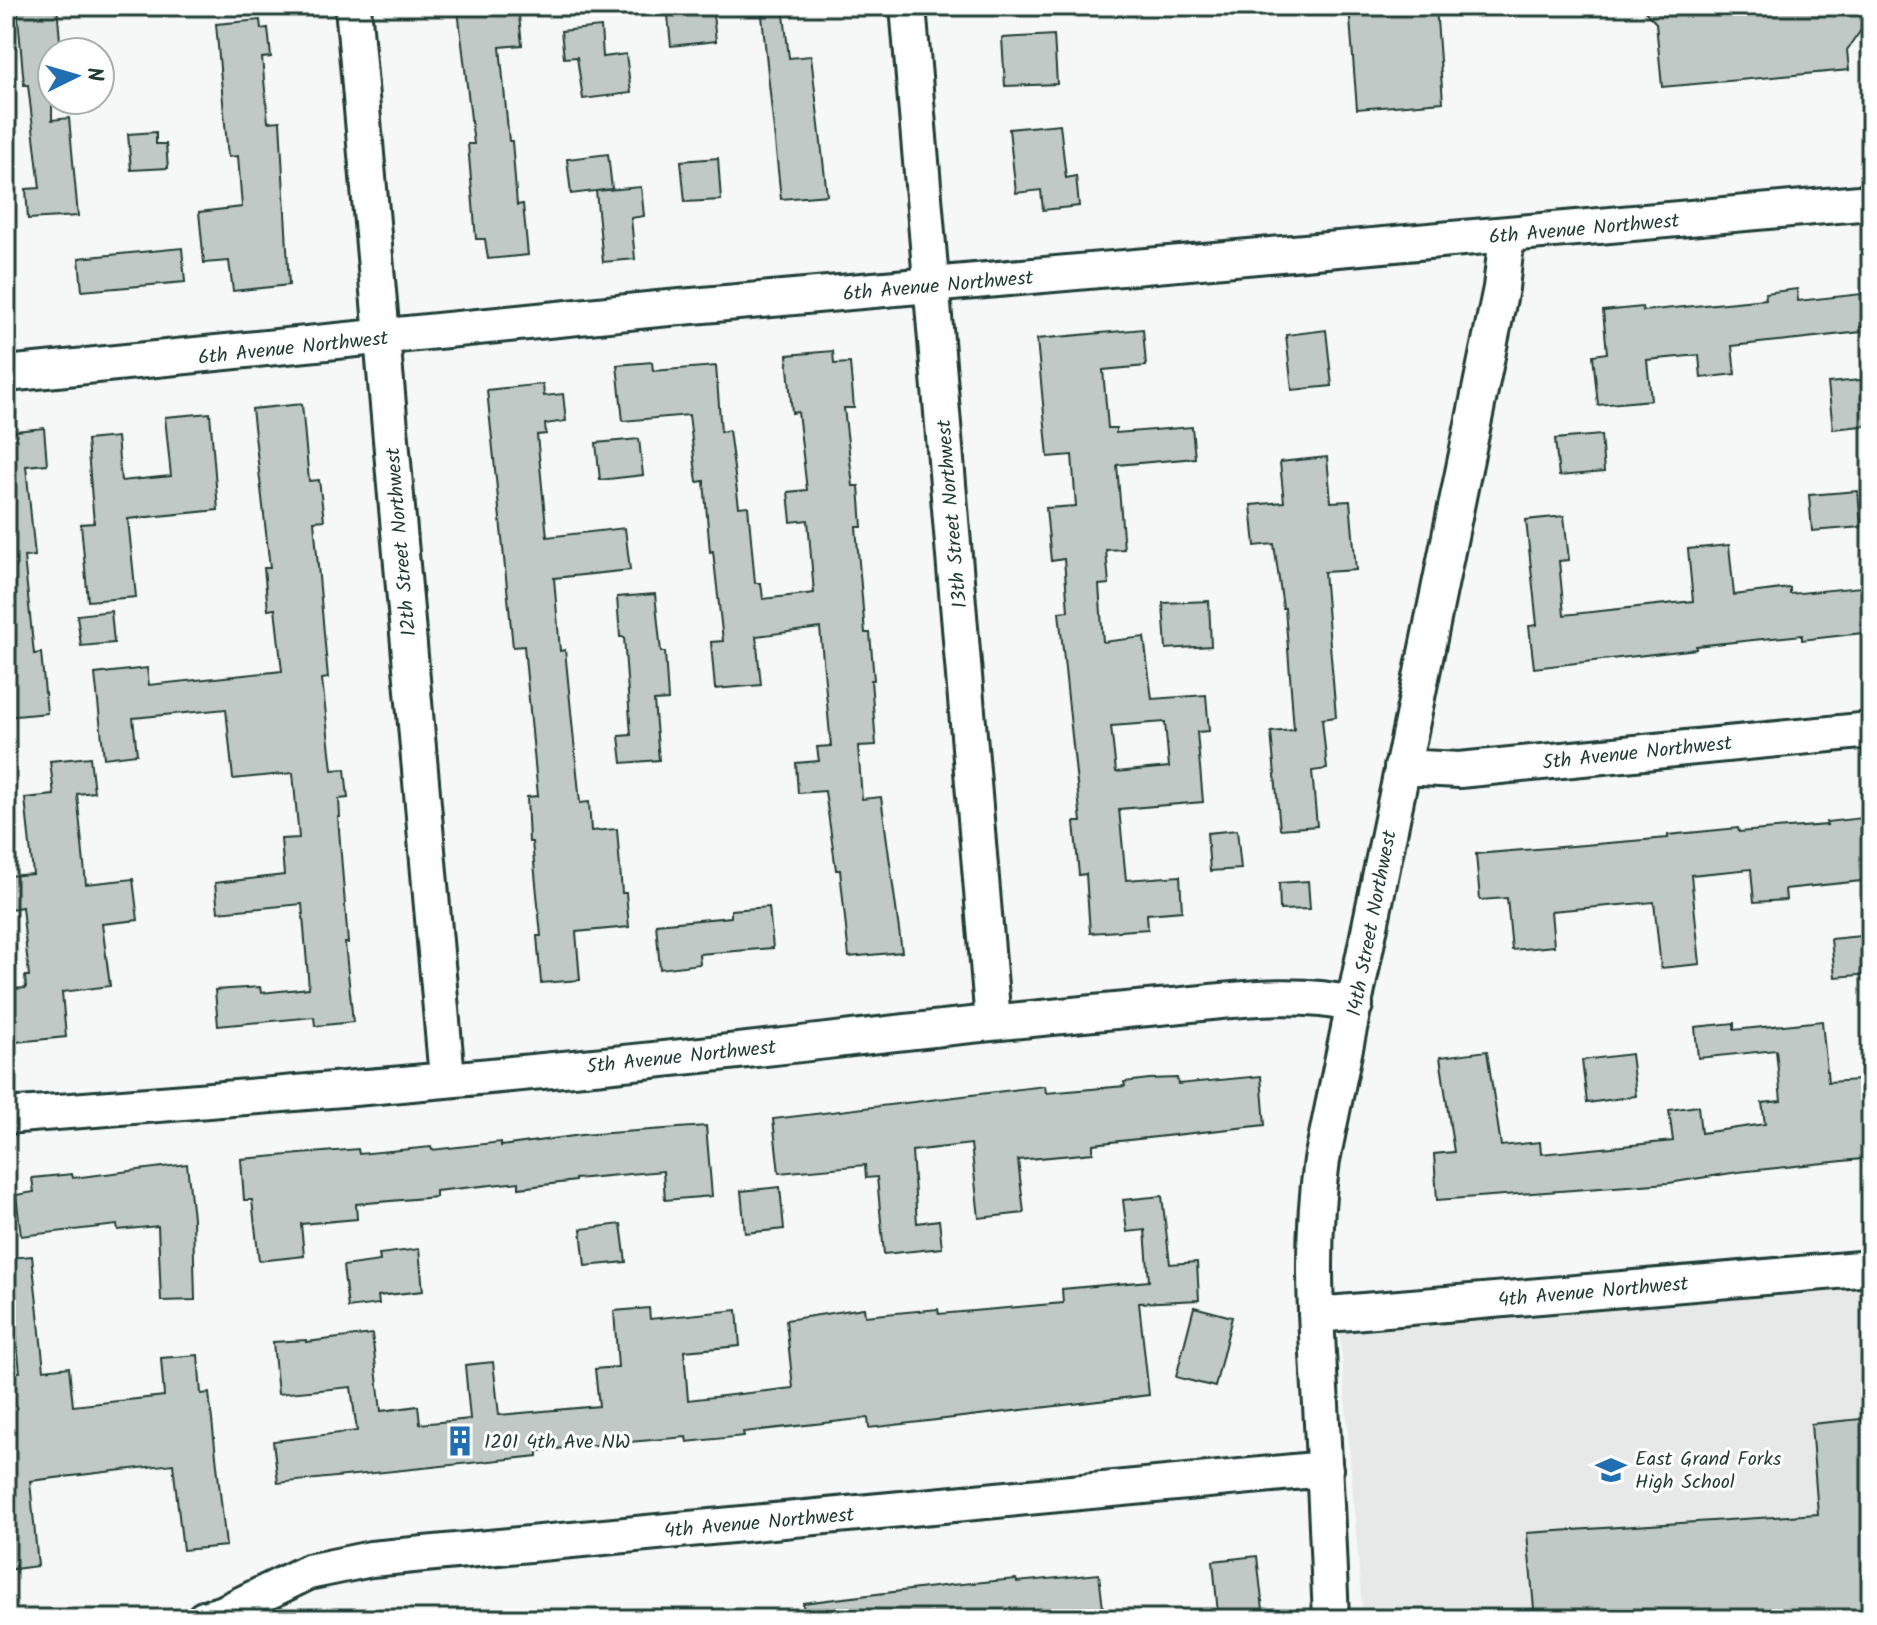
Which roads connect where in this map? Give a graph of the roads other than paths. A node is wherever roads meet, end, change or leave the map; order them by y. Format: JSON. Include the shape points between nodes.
{"nodes":[{"id":1,"x":353,"y":6,"type":"edge"},
{"id":2,"x":908,"y":6,"type":"edge"},
{"id":3,"x":1871,"y":202,"type":"edge"},
{"id":4,"x":1507,"y":235,"type":"junction"},
{"id":5,"x":933,"y":285,"type":"junction"},
{"id":6,"x":382,"y":338,"type":"junction"},
{"id":7,"x":6,"y":374,"type":"edge"},
{"id":8,"x":1871,"y":730,"type":"edge"},
{"id":9,"x":1402,"y":767,"type":"junction"},
{"id":10,"x":1355,"y":1005,"type":"junction"},
{"id":11,"x":993,"y":1022,"type":"junction"},
{"id":12,"x":447,"y":1078,"type":"junction"},
{"id":13,"x":6,"y":1116,"type":"edge"},
{"id":14,"x":1871,"y":1268,"type":"edge"},
{"id":15,"x":1316,"y":1315,"type":"junction"},
{"id":16,"x":1325,"y":1469,"type":"junction"},
{"id":17,"x":218,"y":1617,"type":"edge"},
{"id":18,"x":1331,"y":1619,"type":"edge"}],
"edges":[{"from":1,"to":6,"type":"street","name":"12th Street Northwest"},
{"from":2,"to":5,"type":"street","name":"13th Street Northwest"},
{"from":3,"to":4,"type":"street","name":"6th Avenue Northwest"},
{"from":4,"to":5,"type":"street","name":"6th Avenue Northwest"},
{"from":4,"to":9,"type":"street","name":"14th Street Northwest","via":[[1501,288]]},
{"from":5,"to":6,"type":"street","name":"6th Avenue Northwest"},
{"from":5,"to":11,"type":"street","name":"13th Street Northwest"},
{"from":6,"to":7,"type":"street","name":"6th Avenue Northwest"},
{"from":6,"to":12,"type":"street","name":"12th Street Northwest"},
{"from":8,"to":9,"type":"street","name":"5th Avenue Northwest","via":[[1459,770]]},
{"from":9,"to":10,"type":"street","name":"14th Street Northwest"},
{"from":10,"to":11,"type":"street","name":"5th Avenue Northwest","via":[[1329,998],[1271,998]]},
{"from":10,"to":15,"type":"street","name":"14th Street Northwest","via":[[1316,1201]]},
{"from":11,"to":12,"type":"street","name":"5th Avenue Northwest"},
{"from":12,"to":13,"type":"street","name":"5th Avenue Northwest"},
{"from":14,"to":15,"type":"street","name":"4th Avenue Northwest"},
{"from":15,"to":16,"type":"street","name":"14th Street Northwest"},
{"from":16,"to":17,"type":"street","name":"4th Avenue Northwest","via":[[371,1559],[308,1572]]},
{"from":16,"to":18,"type":"street","name":"14th Street Northwest"}]}
